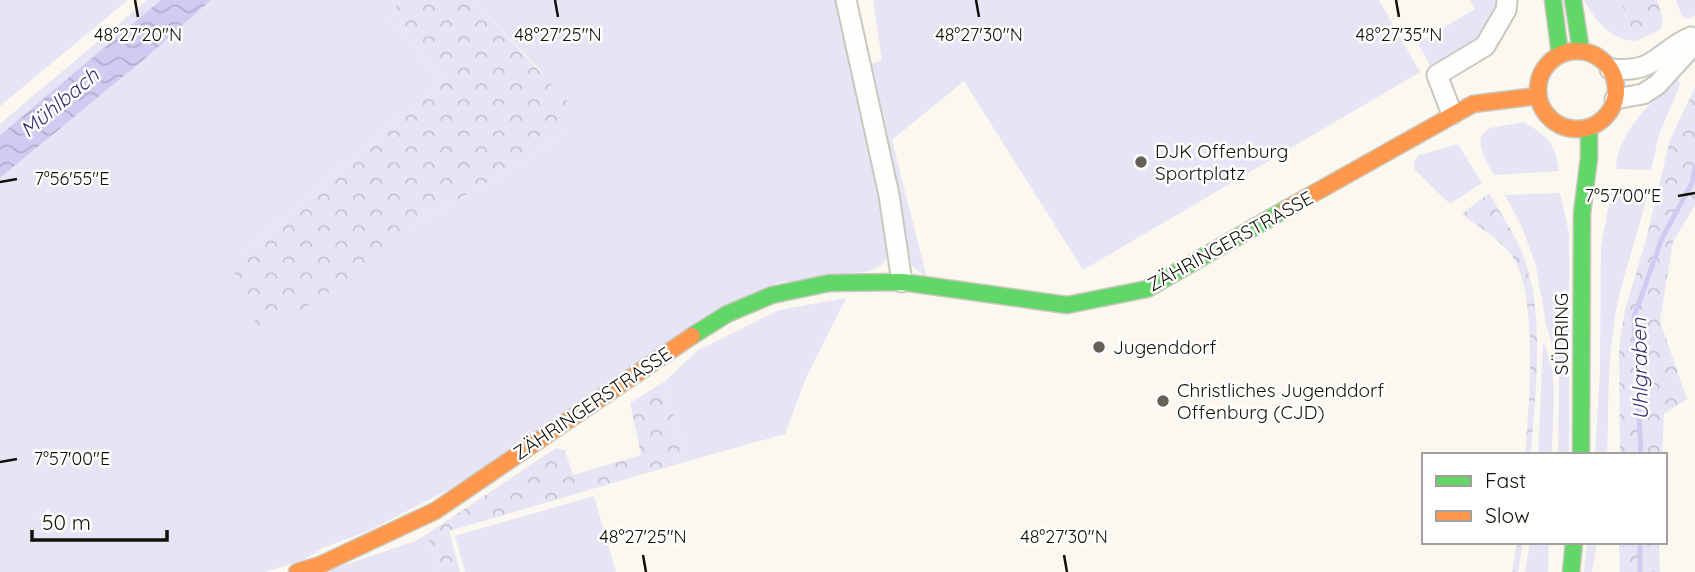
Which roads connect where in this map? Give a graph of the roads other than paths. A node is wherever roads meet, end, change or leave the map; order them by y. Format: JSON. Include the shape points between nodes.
{"nodes":[{"id":1,"x":846,"y":0,"type":"edge"},
{"id":2,"x":1507,"y":0,"type":"edge"},
{"id":3,"x":1553,"y":0,"type":"edge"},
{"id":4,"x":1573,"y":0,"type":"edge"},
{"id":5,"x":1695,"y":35,"type":"edge"},
{"id":6,"x":1695,"y":43,"type":"edge"},
{"id":7,"x":1581,"y":51,"type":"junction"},
{"id":8,"x":1560,"y":54,"type":"junction"},
{"id":9,"x":1610,"y":69,"type":"junction"},
{"id":10,"x":1537,"y":96,"type":"junction"},
{"id":11,"x":1615,"y":99,"type":"junction"},
{"id":12,"x":1452,"y":114,"type":"junction"},
{"id":13,"x":1589,"y":128,"type":"junction"},
{"id":14,"x":1570,"y":129,"type":"junction"},
{"id":15,"x":1582,"y":213,"type":"junction"},
{"id":16,"x":902,"y":282,"type":"junction"},
{"id":17,"x":1581,"y":453,"type":"edge"},
{"id":18,"x":1574,"y":544,"type":"edge"},
{"id":19,"x":297,"y":572,"type":"edge"},
{"id":20,"x":1571,"y":572,"type":"edge"}],
"edges":[{"from":1,"to":16,"type":"street","via":[[889,195]]},
{"from":2,"to":12,"type":"street","via":[[1507,10],[1485,46],[1437,75]]},
{"from":3,"to":8,"type":"street"},
{"from":4,"to":7,"type":"street"},
{"from":5,"to":9,"type":"street","via":[[1654,62],[1627,70]]},
{"from":6,"to":11,"type":"street","via":[[1657,85],[1643,94]]},
{"from":7,"to":8,"type":"street"},
{"from":7,"to":9,"type":"street","via":[[1602,59]]},
{"from":8,"to":10,"type":"street","via":[[1543,68]]},
{"from":9,"to":11,"type":"street"},
{"from":10,"to":12,"type":"street","name":"ZÄHRINGERSTRASSE","via":[[1473,104]]},
{"from":10,"to":14,"type":"street","via":[[1550,119]]},
{"from":11,"to":13,"type":"street","via":[[1607,116]]},
{"from":12,"to":16,"type":"street","name":"ZÄHRINGERSTRASSE","via":[[1147,289],[1068,305]]},
{"from":13,"to":14,"type":"street"},
{"from":13,"to":15,"type":"street","name":"SÜDRING"},
{"from":14,"to":15,"type":"street","name":"SÜDRING"},
{"from":15,"to":17,"type":"street","name":"SÜDRING"},
{"from":16,"to":19,"type":"street","name":"ZÄHRINGERSTRASSE","via":[[829,284],[772,295],[727,314],[435,511]]},
{"from":18,"to":20,"type":"street"}]}
